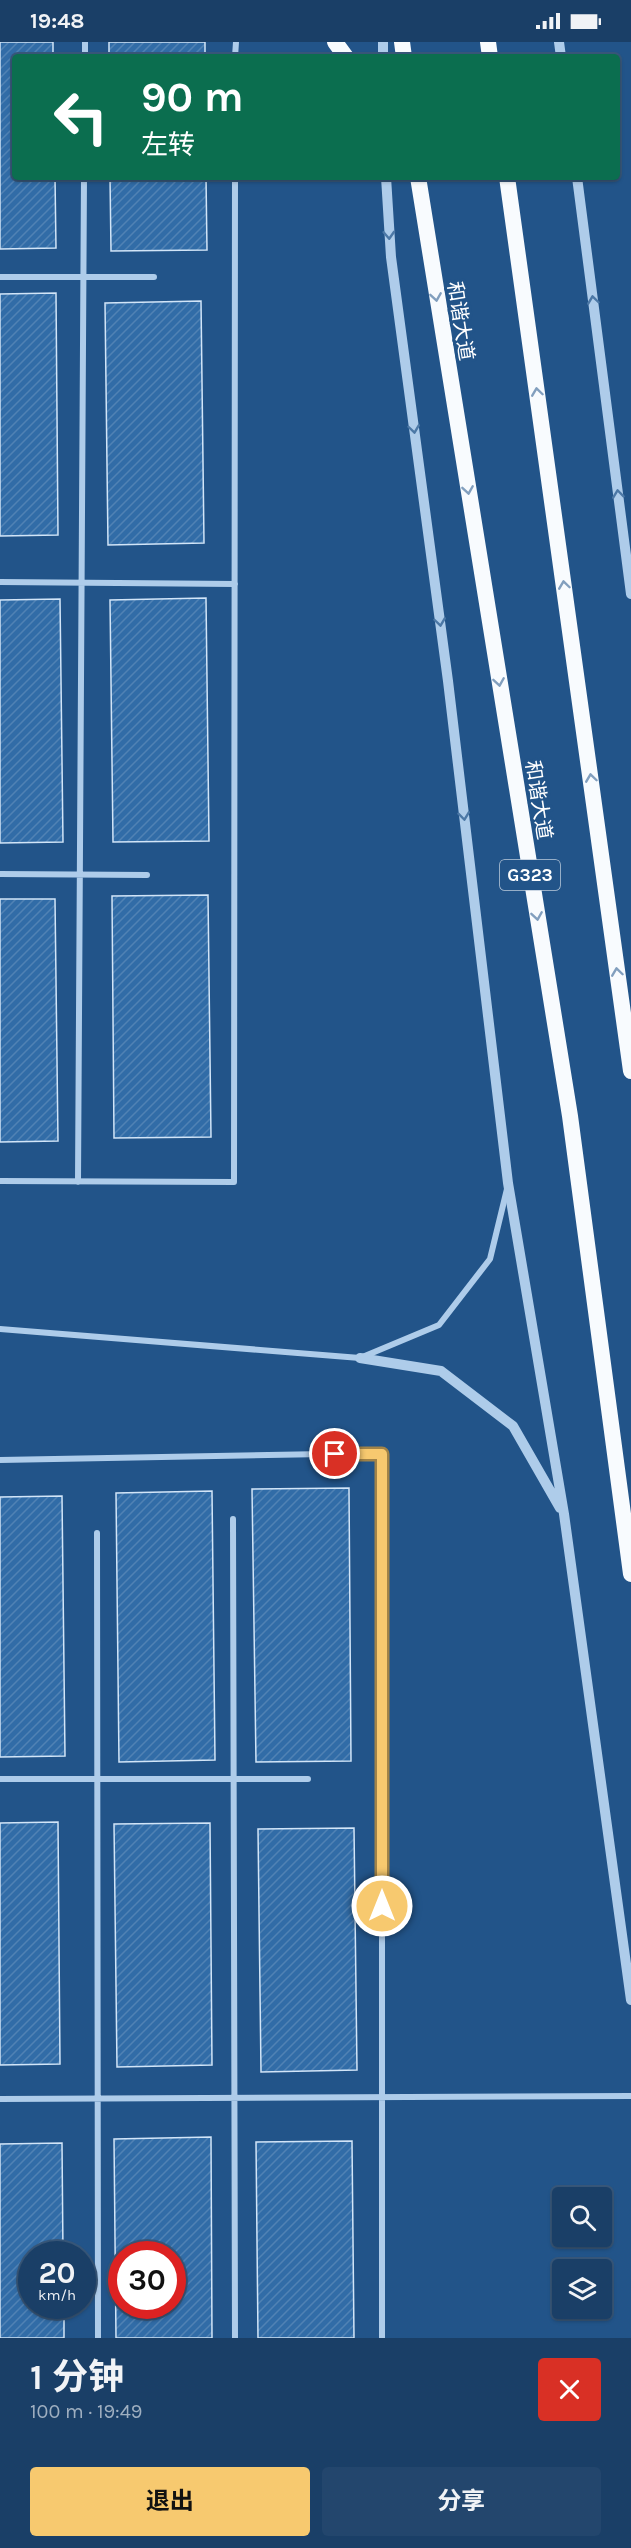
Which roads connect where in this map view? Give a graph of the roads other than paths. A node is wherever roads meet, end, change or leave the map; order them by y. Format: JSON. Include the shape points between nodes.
{"nodes":[{"id":1,"x":84,"y":180,"type":"edge"},
{"id":2,"x":235,"y":180,"type":"edge"},
{"id":3,"x":386,"y":180,"type":"edge"},
{"id":4,"x":412,"y":180,"type":"edge"},
{"id":5,"x":418,"y":180,"type":"edge"},
{"id":6,"x":507,"y":180,"type":"edge"},
{"id":7,"x":577,"y":180,"type":"edge"},
{"id":8,"x":421,"y":203,"type":"junction"},
{"id":9,"x":0,"y":277,"type":"edge"},
{"id":10,"x":83,"y":277,"type":"junction"},
{"id":11,"x":154,"y":277,"type":"dead end"},
{"id":12,"x":0,"y":582,"type":"edge"},
{"id":13,"x":81,"y":582,"type":"junction"},
{"id":14,"x":235,"y":584,"type":"junction"},
{"id":15,"x":631,"y":594,"type":"edge"},
{"id":16,"x":0,"y":874,"type":"edge"},
{"id":17,"x":147,"y":874,"type":"dead end"},
{"id":18,"x":80,"y":875,"type":"junction"},
{"id":19,"x":631,"y":1071,"type":"edge"},
{"id":20,"x":0,"y":1181,"type":"edge"},
{"id":21,"x":78,"y":1182,"type":"junction"},
{"id":22,"x":508,"y":1182,"type":"junction"},
{"id":23,"x":0,"y":1329,"type":"edge"},
{"id":24,"x":360,"y":1358,"type":"junction"},
{"id":25,"x":0,"y":1460,"type":"edge"},
{"id":26,"x":564,"y":1514,"type":"junction"},
{"id":27,"x":233,"y":1519,"type":"dead end"},
{"id":28,"x":97,"y":1533,"type":"dead end"},
{"id":29,"x":631,"y":1574,"type":"edge"},
{"id":30,"x":0,"y":1779,"type":"edge"},
{"id":31,"x":97,"y":1779,"type":"junction"},
{"id":32,"x":234,"y":1779,"type":"junction"},
{"id":33,"x":308,"y":1779,"type":"dead end"},
{"id":34,"x":631,"y":2000,"type":"edge"},
{"id":35,"x":631,"y":2096,"type":"edge"},
{"id":36,"x":234,"y":2097,"type":"junction"},
{"id":37,"x":382,"y":2097,"type":"junction"},
{"id":38,"x":98,"y":2098,"type":"junction"},
{"id":39,"x":0,"y":2099,"type":"edge"},
{"id":40,"x":98,"y":2338,"type":"edge"},
{"id":41,"x":235,"y":2338,"type":"edge"},
{"id":42,"x":381,"y":2338,"type":"edge"}],
"edges":[{"from":1,"to":10,"type":"street"},
{"from":2,"to":14,"type":"street"},
{"from":3,"to":22,"type":"street","one_way":true,"via":[[390,256],[448,681]]},
{"from":4,"to":8,"type":"highway"},
{"from":5,"to":8,"type":"highway","name":"和谐大道","number":"G323"},
{"from":19,"to":6,"type":"highway","one_way":true},
{"from":15,"to":7,"type":"street","one_way":true},
{"from":8,"to":29,"type":"highway","name":"和谐大道","number":"G323","one_way":true,"via":[[570,1116]]},
{"from":9,"to":10,"type":"street"},
{"from":10,"to":11,"type":"street"},
{"from":10,"to":13,"type":"street"},
{"from":12,"to":13,"type":"street"},
{"from":13,"to":14,"type":"street"},
{"from":13,"to":18,"type":"street"},
{"from":14,"to":21,"type":"street","via":[[234,1182]]},
{"from":16,"to":18,"type":"street"},
{"from":17,"to":18,"type":"street"},
{"from":18,"to":21,"type":"street"},
{"from":20,"to":21,"type":"street"},
{"from":22,"to":24,"type":"street","via":[[490,1259],[439,1325]]},
{"from":22,"to":26,"type":"street"},
{"from":23,"to":24,"type":"street"},
{"from":24,"to":26,"type":"street","via":[[441,1371],[513,1426]]},
{"from":25,"to":37,"type":"street","via":[[382,1454]]},
{"from":26,"to":34,"type":"street"},
{"from":27,"to":32,"type":"street"},
{"from":28,"to":31,"type":"street"},
{"from":30,"to":31,"type":"street"},
{"from":31,"to":32,"type":"street"},
{"from":31,"to":38,"type":"street"},
{"from":32,"to":33,"type":"street"},
{"from":32,"to":36,"type":"street"},
{"from":35,"to":37,"type":"street"},
{"from":36,"to":37,"type":"street"},
{"from":36,"to":38,"type":"street"},
{"from":36,"to":41,"type":"street"},
{"from":37,"to":42,"type":"street"},
{"from":38,"to":39,"type":"street"},
{"from":38,"to":40,"type":"street"}]}
